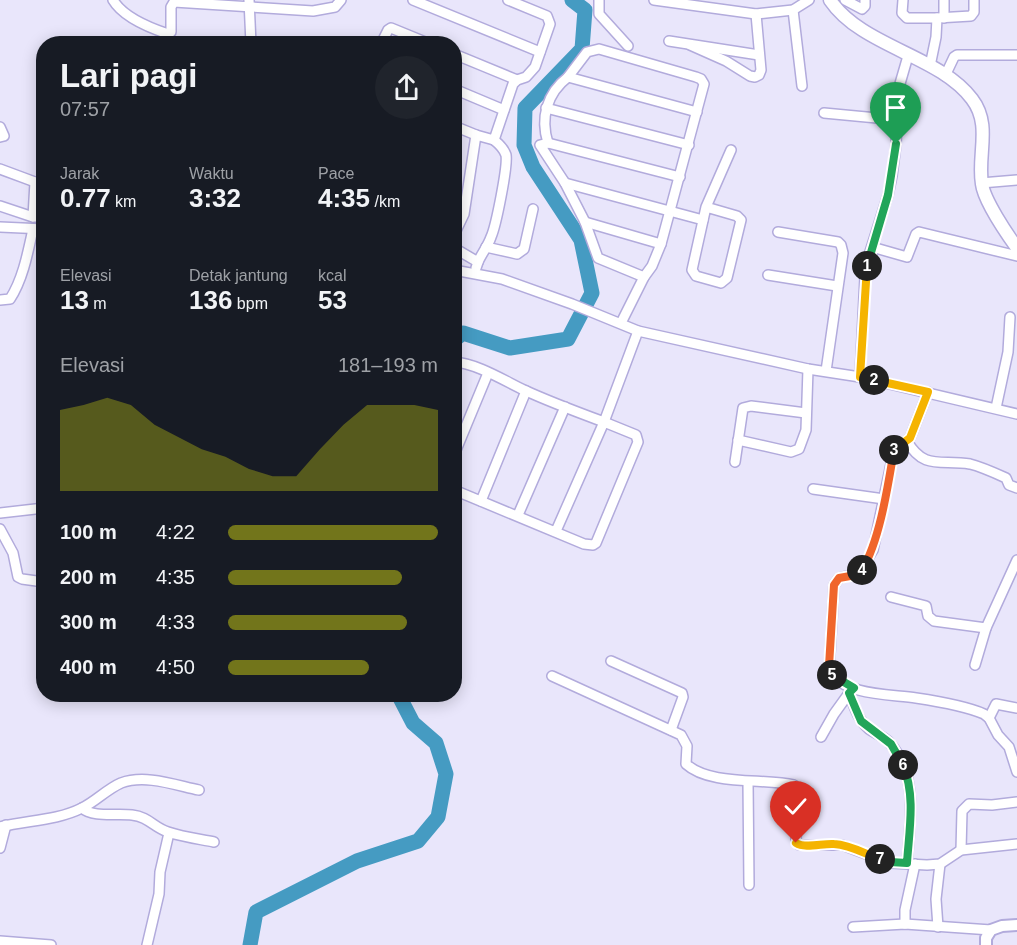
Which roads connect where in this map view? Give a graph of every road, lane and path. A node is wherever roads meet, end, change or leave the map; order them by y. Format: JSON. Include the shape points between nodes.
{"nodes":[{"id":1,"x":113,"y":0,"type":"edge"},
{"id":2,"x":341,"y":0,"type":"edge"},
{"id":3,"x":413,"y":0,"type":"edge"},
{"id":4,"x":508,"y":0,"type":"edge"},
{"id":5,"x":599,"y":0,"type":"edge"},
{"id":6,"x":654,"y":0,"type":"edge"},
{"id":7,"x":809,"y":0,"type":"edge"},
{"id":8,"x":830,"y":0,"type":"edge"},
{"id":9,"x":845,"y":0,"type":"edge"},
{"id":10,"x":903,"y":0,"type":"edge"},
{"id":11,"x":944,"y":0,"type":"edge"},
{"id":12,"x":974,"y":0,"type":"edge"},
{"id":13,"x":250,"y":3,"type":"edge"},
{"id":14,"x":865,"y":4,"type":"edge"},
{"id":15,"x":793,"y":10,"type":"junction"},
{"id":16,"x":756,"y":14,"type":"junction"},
{"id":17,"x":941,"y":18,"type":"junction"},
{"id":18,"x":251,"y":36,"type":"edge"},
{"id":19,"x":385,"y":36,"type":"edge"},
{"id":20,"x":410,"y":36,"type":"edge"},
{"id":21,"x":669,"y":41,"type":"dead end"},
{"id":22,"x":690,"y":45,"type":"junction"},
{"id":23,"x":628,"y":46,"type":"dead end"},
{"id":24,"x":540,"y":52,"type":"junction"},
{"id":25,"x":759,"y":55,"type":"junction"},
{"id":26,"x":1017,"y":55,"type":"edge"},
{"id":27,"x":908,"y":56,"type":"junction"},
{"id":28,"x":462,"y":57,"type":"edge"},
{"id":29,"x":930,"y":66,"type":"junction"},
{"id":30,"x":945,"y":76,"type":"junction"},
{"id":31,"x":568,"y":77,"type":"junction"},
{"id":32,"x":517,"y":80,"type":"junction"},
{"id":33,"x":802,"y":86,"type":"dead end"},
{"id":34,"x":462,"y":92,"type":"edge"},
{"id":35,"x":546,"y":108,"type":"junction"},
{"id":36,"x":504,"y":110,"type":"junction"},
{"id":37,"x":697,"y":112,"type":"junction"},
{"id":38,"x":824,"y":112,"type":"dead end"},
{"id":39,"x":898,"y":120,"type":"junction"},
{"id":40,"x":0,"y":127,"type":"edge"},
{"id":41,"x":462,"y":129,"type":"edge"},
{"id":42,"x":476,"y":135,"type":"junction"},
{"id":43,"x":0,"y":137,"type":"edge"},
{"id":44,"x":494,"y":140,"type":"junction"},
{"id":45,"x":548,"y":143,"type":"junction"},
{"id":46,"x":689,"y":145,"type":"junction"},
{"id":47,"x":732,"y":150,"type":"dead end"},
{"id":48,"x":0,"y":169,"type":"edge"},
{"id":49,"x":680,"y":177,"type":"junction"},
{"id":50,"x":1017,"y":180,"type":"edge"},
{"id":51,"x":36,"y":181,"type":"edge"},
{"id":52,"x":565,"y":183,"type":"junction"},
{"id":53,"x":981,"y":183,"type":"junction"},
{"id":54,"x":36,"y":200,"type":"edge"},
{"id":55,"x":0,"y":206,"type":"edge"},
{"id":56,"x":706,"y":207,"type":"junction"},
{"id":57,"x":533,"y":209,"type":"dead end"},
{"id":58,"x":671,"y":211,"type":"junction"},
{"id":59,"x":462,"y":215,"type":"edge"},
{"id":60,"x":33,"y":217,"type":"joint"},
{"id":61,"x":704,"y":220,"type":"junction"},
{"id":62,"x":585,"y":222,"type":"junction"},
{"id":63,"x":0,"y":227,"type":"edge"},
{"id":64,"x":33,"y":229,"type":"joint"},
{"id":65,"x":778,"y":232,"type":"dead end"},
{"id":66,"x":661,"y":244,"type":"junction"},
{"id":67,"x":486,"y":247,"type":"junction"},
{"id":68,"x":872,"y":247,"type":"junction"},
{"id":69,"x":1017,"y":248,"type":"edge"},
{"id":70,"x":462,"y":253,"type":"edge"},
{"id":71,"x":1017,"y":256,"type":"edge"},
{"id":72,"x":478,"y":262,"type":"junction"},
{"id":73,"x":462,"y":271,"type":"edge"},
{"id":74,"x":474,"y":273,"type":"junction"},
{"id":75,"x":768,"y":275,"type":"dead end"},
{"id":76,"x":644,"y":277,"type":"junction"},
{"id":77,"x":837,"y":286,"type":"junction"},
{"id":78,"x":0,"y":300,"type":"edge"},
{"id":79,"x":1010,"y":318,"type":"dead end"},
{"id":80,"x":621,"y":323,"type":"junction"},
{"id":81,"x":638,"y":331,"type":"junction"},
{"id":82,"x":462,"y":362,"type":"edge"},
{"id":83,"x":808,"y":369,"type":"junction"},
{"id":84,"x":826,"y":371,"type":"junction"},
{"id":85,"x":488,"y":373,"type":"junction"},
{"id":86,"x":860,"y":377,"type":"junction"},
{"id":87,"x":526,"y":391,"type":"junction"},
{"id":88,"x":928,"y":392,"type":"junction"},
{"id":89,"x":565,"y":407,"type":"junction"},
{"id":90,"x":996,"y":408,"type":"junction"},
{"id":91,"x":806,"y":413,"type":"junction"},
{"id":92,"x":1017,"y":414,"type":"edge"},
{"id":93,"x":604,"y":422,"type":"junction"},
{"id":94,"x":462,"y":436,"type":"edge"},
{"id":95,"x":738,"y":440,"type":"junction"},
{"id":96,"x":908,"y":441,"type":"junction"},
{"id":97,"x":735,"y":462,"type":"dead end"},
{"id":98,"x":1017,"y":488,"type":"edge"},
{"id":99,"x":813,"y":489,"type":"dead end"},
{"id":100,"x":462,"y":493,"type":"edge"},
{"id":101,"x":884,"y":499,"type":"junction"},
{"id":102,"x":481,"y":501,"type":"junction"},
{"id":103,"x":36,"y":509,"type":"edge"},
{"id":104,"x":0,"y":513,"type":"edge"},
{"id":105,"x":518,"y":516,"type":"junction"},
{"id":106,"x":0,"y":529,"type":"edge"},
{"id":107,"x":556,"y":531,"type":"junction"},
{"id":108,"x":1017,"y":560,"type":"edge"},
{"id":109,"x":36,"y":581,"type":"edge"},
{"id":110,"x":891,"y":597,"type":"dead end"},
{"id":111,"x":986,"y":628,"type":"junction"},
{"id":112,"x":611,"y":661,"type":"dead end"},
{"id":113,"x":975,"y":665,"type":"dead end"},
{"id":114,"x":552,"y":676,"type":"dead end"},
{"id":115,"x":851,"y":690,"type":"junction"},
{"id":116,"x":1017,"y":708,"type":"edge"},
{"id":117,"x":989,"y":718,"type":"junction"},
{"id":118,"x":670,"y":730,"type":"junction"},
{"id":119,"x":821,"y":737,"type":"dead end"},
{"id":120,"x":1017,"y":772,"type":"edge"},
{"id":121,"x":748,"y":782,"type":"junction"},
{"id":122,"x":200,"y":790,"type":"dead end"},
{"id":123,"x":1017,"y":802,"type":"edge"},
{"id":124,"x":82,"y":808,"type":"junction"},
{"id":125,"x":3,"y":826,"type":"edge"},
{"id":126,"x":169,"y":833,"type":"junction"},
{"id":127,"x":214,"y":842,"type":"dead end"},
{"id":128,"x":1017,"y":844,"type":"edge"},
{"id":129,"x":0,"y":848,"type":"edge"},
{"id":130,"x":961,"y":850,"type":"junction"},
{"id":131,"x":911,"y":863,"type":"junction"},
{"id":132,"x":940,"y":864,"type":"junction"},
{"id":133,"x":749,"y":885,"type":"dead end"},
{"id":134,"x":905,"y":924,"type":"junction"},
{"id":135,"x":1017,"y":925,"type":"edge"},
{"id":136,"x":853,"y":927,"type":"dead end"},
{"id":137,"x":938,"y":927,"type":"junction"},
{"id":138,"x":991,"y":930,"type":"junction"},
{"id":139,"x":0,"y":941,"type":"edge"},
{"id":140,"x":51,"y":945,"type":"edge"},
{"id":141,"x":147,"y":945,"type":"edge"},
{"id":142,"x":986,"y":945,"type":"edge"}],
"edges":[{"from":1,"to":13,"type":"street","via":[[134,19],[168,34],[174,2]]},
{"from":2,"to":13,"type":"street","via":[[324,10]]},
{"from":3,"to":24,"type":"street"},
{"from":4,"to":24,"type":"street","via":[[547,15],[549,28]]},
{"from":5,"to":23,"type":"street","via":[[599,14]]},
{"from":6,"to":16,"type":"street"},
{"from":7,"to":15,"type":"street"},
{"from":8,"to":27,"type":"main road","via":[[846,18]]},
{"from":9,"to":14,"type":"street","via":[[859,9]]},
{"from":10,"to":17,"type":"street","via":[[902,13],[907,18]]},
{"from":11,"to":17,"type":"street"},
{"from":12,"to":17,"type":"street","via":[[971,15]]},
{"from":13,"to":18,"type":"street"},
{"from":15,"to":16,"type":"street"},
{"from":15,"to":33,"type":"street"},
{"from":16,"to":25,"type":"street"},
{"from":17,"to":29,"type":"street"},
{"from":19,"to":20,"type":"street","via":[[391,28]]},
{"from":21,"to":22,"type":"street"},
{"from":22,"to":25,"type":"street"},
{"from":22,"to":25,"type":"street","via":[[750,76],[759,75]]},
{"from":24,"to":32,"type":"street","via":[[531,72]]},
{"from":26,"to":30,"type":"street","via":[[957,55]]},
{"from":27,"to":29,"type":"main road"},
{"from":27,"to":39,"type":"street","via":[[899,87]]},
{"from":28,"to":32,"type":"street"},
{"from":29,"to":30,"type":"main road"},
{"from":30,"to":53,"type":"main road","via":[[964,89],[982,121]]},
{"from":31,"to":35,"type":"street"},
{"from":31,"to":37,"type":"street"},
{"from":31,"to":37,"type":"street","via":[[587,52],[599,49],[701,80],[704,84]]},
{"from":32,"to":36,"type":"street"},
{"from":34,"to":36,"type":"street"},
{"from":35,"to":45,"type":"street","via":[[544,129]]},
{"from":35,"to":46,"type":"street"},
{"from":36,"to":44,"type":"street"},
{"from":37,"to":46,"type":"street"},
{"from":38,"to":39,"type":"street"},
{"from":39,"to":68,"type":"street","via":[[890,186]]},
{"from":40,"to":43,"type":"street","via":[[4,136]]},
{"from":41,"to":42,"type":"street"},
{"from":42,"to":44,"type":"street"},
{"from":42,"to":59,"type":"street"},
{"from":44,"to":67,"type":"street","via":[[506,154],[495,224]]},
{"from":45,"to":49,"type":"street"},
{"from":45,"to":52,"type":"street","via":[[540,147]]},
{"from":46,"to":49,"type":"street"},
{"from":47,"to":56,"type":"street"},
{"from":48,"to":51,"type":"street"},
{"from":49,"to":58,"type":"street"},
{"from":50,"to":53,"type":"street"},
{"from":52,"to":58,"type":"street"},
{"from":52,"to":62,"type":"street"},
{"from":53,"to":69,"type":"main road"},
{"from":54,"to":60,"type":"street"},
{"from":55,"to":60,"type":"street"},
{"from":56,"to":61,"type":"street"},
{"from":56,"to":61,"type":"street","via":[[741,220],[725,282],[693,273]]},
{"from":57,"to":67,"type":"street","via":[[521,253]]},
{"from":58,"to":61,"type":"street"},
{"from":58,"to":66,"type":"street"},
{"from":62,"to":66,"type":"street"},
{"from":62,"to":76,"type":"street","via":[[598,258]]},
{"from":63,"to":64,"type":"street"},
{"from":64,"to":78,"type":"street","via":[[16,291],[10,299]]},
{"from":65,"to":77,"type":"street","via":[[838,242],[843,253]]},
{"from":66,"to":76,"type":"street"},
{"from":67,"to":72,"type":"street"},
{"from":68,"to":71,"type":"street","via":[[907,257],[919,232]]},
{"from":68,"to":86,"type":"street","via":[[865,277]]},
{"from":70,"to":72,"type":"street"},
{"from":72,"to":74,"type":"street"},
{"from":73,"to":74,"type":"street"},
{"from":74,"to":80,"type":"street","via":[[502,279]]},
{"from":75,"to":77,"type":"street"},
{"from":76,"to":80,"type":"street"},
{"from":77,"to":84,"type":"street"},
{"from":79,"to":90,"type":"street","via":[[1008,352]]},
{"from":80,"to":81,"type":"street"},
{"from":81,"to":83,"type":"street"},
{"from":81,"to":93,"type":"street"},
{"from":82,"to":85,"type":"street"},
{"from":83,"to":84,"type":"street"},
{"from":83,"to":91,"type":"street"},
{"from":84,"to":86,"type":"street"},
{"from":85,"to":87,"type":"street"},
{"from":85,"to":94,"type":"street"},
{"from":86,"to":88,"type":"street"},
{"from":87,"to":89,"type":"street"},
{"from":87,"to":102,"type":"street"},
{"from":88,"to":90,"type":"street"},
{"from":88,"to":96,"type":"street"},
{"from":89,"to":93,"type":"street"},
{"from":89,"to":105,"type":"street"},
{"from":90,"to":92,"type":"street"},
{"from":91,"to":95,"type":"street","via":[[746,406],[741,410]]},
{"from":91,"to":95,"type":"street","via":[[805,439],[795,451]]},
{"from":93,"to":107,"type":"street"},
{"from":93,"to":107,"type":"street","via":[[636,435],[638,442],[596,543],[585,544]]},
{"from":95,"to":97,"type":"street"},
{"from":96,"to":98,"type":"street","via":[[923,460],[973,465],[1006,478],[1009,485]]},
{"from":96,"to":101,"type":"street","via":[[894,450]]},
{"from":99,"to":101,"type":"street"},
{"from":100,"to":102,"type":"street"},
{"from":101,"to":115,"type":"street","via":[[873,550],[866,563],[859,573],[839,578],[834,585],[829,671]]},
{"from":102,"to":105,"type":"street"},
{"from":103,"to":104,"type":"street"},
{"from":105,"to":107,"type":"street"},
{"from":106,"to":109,"type":"street","via":[[13,553],[18,577]]},
{"from":108,"to":111,"type":"street"},
{"from":110,"to":111,"type":"street","via":[[926,606],[934,621]]},
{"from":111,"to":113,"type":"street"},
{"from":112,"to":118,"type":"street","via":[[682,693]]},
{"from":114,"to":118,"type":"street"},
{"from":115,"to":117,"type":"street","via":[[926,699]]},
{"from":115,"to":119,"type":"street"},
{"from":115,"to":131,"type":"street","via":[[861,721],[891,744],[904,768],[910,786]]},
{"from":116,"to":117,"type":"street","via":[[996,705]]},
{"from":117,"to":120,"type":"street","via":[[1012,752]]},
{"from":118,"to":121,"type":"street","via":[[685,740],[685,760],[691,768]]},
{"from":121,"to":131,"type":"street","via":[[795,786],[798,845],[842,844],[890,862]]},
{"from":121,"to":133,"type":"street"},
{"from":122,"to":124,"type":"street","via":[[131,780]]},
{"from":123,"to":130,"type":"street","via":[[965,807]]},
{"from":124,"to":125,"type":"street","via":[[40,822]]},
{"from":124,"to":126,"type":"street","via":[[91,814],[144,817]]},
{"from":125,"to":129,"type":"street"},
{"from":126,"to":127,"type":"street"},
{"from":126,"to":141,"type":"street"},
{"from":128,"to":130,"type":"street"},
{"from":130,"to":132,"type":"street"},
{"from":131,"to":132,"type":"street"},
{"from":131,"to":134,"type":"street"},
{"from":132,"to":137,"type":"street"},
{"from":134,"to":136,"type":"street"},
{"from":134,"to":137,"type":"street"},
{"from":135,"to":138,"type":"street"},
{"from":137,"to":138,"type":"street"},
{"from":138,"to":142,"type":"street"},
{"from":139,"to":140,"type":"street"}]}
